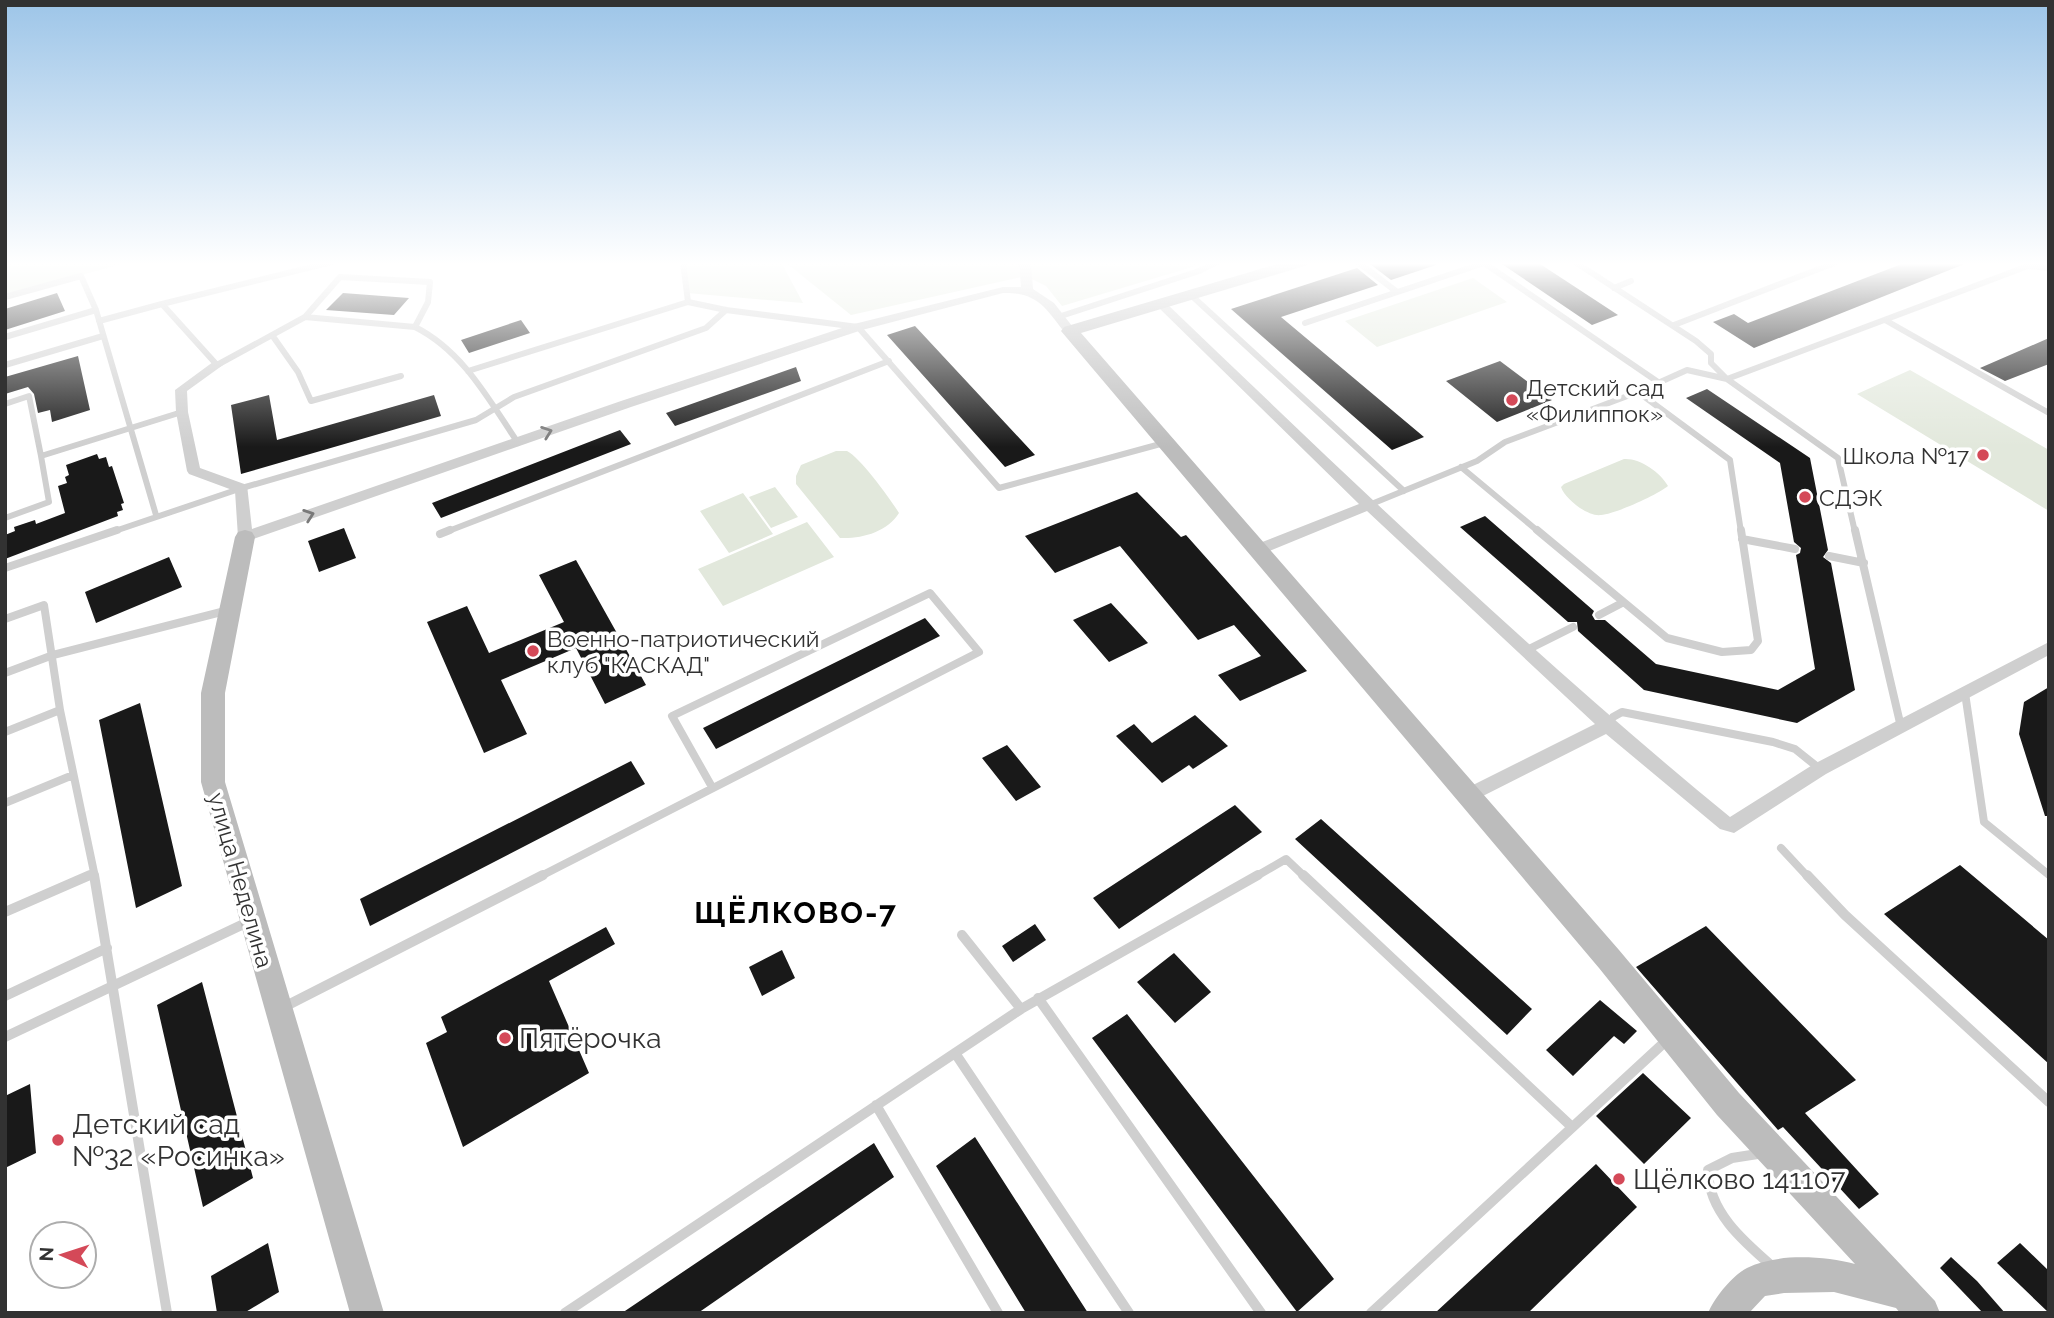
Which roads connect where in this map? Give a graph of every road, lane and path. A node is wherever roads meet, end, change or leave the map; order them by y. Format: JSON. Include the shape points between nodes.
{"nodes":[{"id":1,"x":50,"y":324,"type":"edge"},
{"id":2,"x":100,"y":324,"type":"edge"},
{"id":3,"x":180,"y":324,"type":"edge"},
{"id":4,"x":293,"y":324,"type":"edge"},
{"id":5,"x":377,"y":324,"type":"edge"},
{"id":6,"x":417,"y":324,"type":"edge"},
{"id":7,"x":619,"y":324,"type":"edge"},
{"id":8,"x":711,"y":324,"type":"edge"},
{"id":9,"x":831,"y":324,"type":"edge"},
{"id":10,"x":872,"y":324,"type":"edge"},
{"id":11,"x":1064,"y":324,"type":"edge"},
{"id":12,"x":1095,"y":324,"type":"edge"},
{"id":13,"x":1181,"y":324,"type":"edge"},
{"id":14,"x":1222,"y":324,"type":"edge"},
{"id":15,"x":1572,"y":324,"type":"edge"},
{"id":16,"x":1678,"y":324,"type":"edge"},
{"id":17,"x":1876,"y":324,"type":"edge"},
{"id":18,"x":1891,"y":324,"type":"edge"},
{"id":19,"x":1674,"y":325,"type":"joint"},
{"id":20,"x":415,"y":327,"type":"junction"},
{"id":21,"x":858,"y":327,"type":"junction"},
{"id":22,"x":1070,"y":331,"type":"junction"},
{"id":23,"x":272,"y":335,"type":"junction"},
{"id":24,"x":103,"y":336,"type":"junction"},
{"id":25,"x":5,"y":337,"type":"edge"},
{"id":26,"x":889,"y":361,"type":"junction"},
{"id":27,"x":5,"y":365,"type":"edge"},
{"id":28,"x":217,"y":365,"type":"junction"},
{"id":29,"x":468,"y":371,"type":"junction"},
{"id":30,"x":401,"y":376,"type":"dead end"},
{"id":31,"x":1727,"y":379,"type":"junction"},
{"id":32,"x":1658,"y":382,"type":"junction"},
{"id":33,"x":1638,"y":392,"type":"junction"},
{"id":34,"x":5,"y":404,"type":"edge"},
{"id":35,"x":494,"y":409,"type":"junction"},
{"id":36,"x":182,"y":412,"type":"junction"},
{"id":37,"x":2049,"y":413,"type":"edge"},
{"id":38,"x":129,"y":428,"type":"junction"},
{"id":39,"x":518,"y":443,"type":"junction"},
{"id":40,"x":1164,"y":443,"type":"junction"},
{"id":41,"x":41,"y":456,"type":"junction"},
{"id":42,"x":1461,"y":467,"type":"junction"},
{"id":43,"x":242,"y":488,"type":"junction"},
{"id":44,"x":1404,"y":491,"type":"junction"},
{"id":45,"x":1370,"y":505,"type":"junction"},
{"id":46,"x":156,"y":515,"type":"junction"},
{"id":47,"x":5,"y":518,"type":"edge"},
{"id":48,"x":440,"y":534,"type":"dead end"},
{"id":49,"x":245,"y":537,"type":"junction"},
{"id":50,"x":1742,"y":539,"type":"junction"},
{"id":51,"x":1795,"y":549,"type":"dead end"},
{"id":52,"x":1257,"y":550,"type":"junction"},
{"id":53,"x":1829,"y":556,"type":"dead end"},
{"id":54,"x":1864,"y":563,"type":"junction"},
{"id":55,"x":5,"y":568,"type":"edge"},
{"id":56,"x":1622,"y":603,"type":"junction"},
{"id":57,"x":229,"y":610,"type":"junction"},
{"id":58,"x":1599,"y":615,"type":"dead end"},
{"id":59,"x":5,"y":619,"type":"edge"},
{"id":60,"x":1573,"y":627,"type":"dead end"},
{"id":61,"x":2049,"y":648,"type":"edge"},
{"id":62,"x":1527,"y":650,"type":"junction"},
{"id":63,"x":53,"y":655,"type":"junction"},
{"id":64,"x":5,"y":673,"type":"edge"},
{"id":65,"x":1965,"y":693,"type":"junction"},
{"id":66,"x":60,"y":710,"type":"junction"},
{"id":67,"x":1608,"y":725,"type":"junction"},
{"id":68,"x":1901,"y":727,"type":"junction"},
{"id":69,"x":5,"y":732,"type":"edge"},
{"id":70,"x":1819,"y":769,"type":"junction"},
{"id":71,"x":73,"y":775,"type":"junction"},
{"id":72,"x":712,"y":787,"type":"junction"},
{"id":73,"x":1469,"y":795,"type":"junction"},
{"id":74,"x":5,"y":803,"type":"edge"},
{"id":75,"x":1781,"y":848,"type":"dead end"},
{"id":76,"x":94,"y":873,"type":"junction"},
{"id":77,"x":2049,"y":876,"type":"edge"},
{"id":78,"x":5,"y":912,"type":"edge"},
{"id":79,"x":253,"y":920,"type":"junction"},
{"id":80,"x":962,"y":934,"type":"dead end"},
{"id":81,"x":107,"y":948,"type":"junction"},
{"id":82,"x":113,"y":986,"type":"junction"},
{"id":83,"x":5,"y":996,"type":"edge"},
{"id":84,"x":1038,"y":998,"type":"junction"},
{"id":85,"x":1021,"y":1009,"type":"junction"},
{"id":86,"x":279,"y":1010,"type":"junction"},
{"id":87,"x":1672,"y":1036,"type":"junction"},
{"id":88,"x":5,"y":1037,"type":"edge"},
{"id":89,"x":955,"y":1053,"type":"junction"},
{"id":90,"x":2049,"y":1102,"type":"edge"},
{"id":91,"x":876,"y":1105,"type":"junction"},
{"id":92,"x":1572,"y":1128,"type":"junction"},
{"id":93,"x":1770,"y":1152,"type":"junction"},
{"id":94,"x":1784,"y":1276,"type":"junction"},
{"id":95,"x":1912,"y":1303,"type":"edge"},
{"id":96,"x":167,"y":1313,"type":"edge"},
{"id":97,"x":367,"y":1313,"type":"edge"},
{"id":98,"x":565,"y":1313,"type":"edge"},
{"id":99,"x":998,"y":1313,"type":"edge"},
{"id":100,"x":1129,"y":1313,"type":"edge"},
{"id":101,"x":1261,"y":1313,"type":"edge"},
{"id":102,"x":1371,"y":1313,"type":"edge"},
{"id":103,"x":1725,"y":1313,"type":"edge"}],
"edges":[{"from":1,"to":25,"type":"lane"},
{"from":2,"to":24,"type":"lane"},
{"from":3,"to":28,"type":"lane"},
{"from":4,"to":23,"type":"lane"},
{"from":5,"to":20,"type":"lane"},
{"from":6,"to":20,"type":"lane"},
{"from":7,"to":29,"type":"lane"},
{"from":8,"to":35,"type":"lane","via":[[514,397]]},
{"from":9,"to":21,"type":"lane"},
{"from":10,"to":21,"type":"street"},
{"from":11,"to":22,"type":"street"},
{"from":12,"to":22,"type":"street"},
{"from":13,"to":45,"type":"street"},
{"from":14,"to":44,"type":"lane"},
{"from":15,"to":32,"type":"lane"},
{"from":16,"to":19,"type":"lane"},
{"from":17,"to":31,"type":"lane"},
{"from":18,"to":37,"type":"lane"},
{"from":19,"to":31,"type":"lane","via":[[1711,354],[1711,363]]},
{"from":20,"to":29,"type":"lane","via":[[430,332]]},
{"from":21,"to":26,"type":"lane"},
{"from":39,"to":21,"type":"street","one_way":true},
{"from":22,"to":40,"type":"street"},
{"from":23,"to":28,"type":"lane"},
{"from":23,"to":30,"type":"lane","via":[[298,372],[311,401]]},
{"from":24,"to":27,"type":"lane"},
{"from":24,"to":38,"type":"lane"},
{"from":26,"to":40,"type":"lane","via":[[999,488]]},
{"from":26,"to":48,"type":"lane"},
{"from":28,"to":36,"type":"street","via":[[181,390]]},
{"from":29,"to":35,"type":"lane"},
{"from":31,"to":32,"type":"lane","via":[[1687,370]]},
{"from":31,"to":54,"type":"lane","via":[[1838,458]]},
{"from":32,"to":33,"type":"lane"},
{"from":33,"to":42,"type":"lane","via":[[1506,442]]},
{"from":33,"to":50,"type":"lane","via":[[1730,460]]},
{"from":34,"to":41,"type":"lane","via":[[29,396]]},
{"from":35,"to":39,"type":"lane"},
{"from":35,"to":43,"type":"lane","via":[[476,420]]},
{"from":36,"to":38,"type":"lane"},
{"from":36,"to":43,"type":"street","via":[[194,471]]},
{"from":38,"to":41,"type":"lane"},
{"from":38,"to":46,"type":"lane"},
{"from":49,"to":39,"type":"street","one_way":true},
{"from":40,"to":52,"type":"street"},
{"from":41,"to":47,"type":"lane","via":[[49,502]]},
{"from":42,"to":44,"type":"lane"},
{"from":42,"to":56,"type":"lane"},
{"from":43,"to":46,"type":"lane"},
{"from":43,"to":49,"type":"street","name":"улица Неделина"},
{"from":44,"to":45,"type":"lane"},
{"from":45,"to":52,"type":"street"},
{"from":45,"to":62,"type":"street"},
{"from":46,"to":55,"type":"lane"},
{"from":49,"to":57,"type":"street","name":"улица Неделина"},
{"from":50,"to":51,"type":"lane"},
{"from":50,"to":56,"type":"lane","via":[[1758,641],[1751,650],[1736,653],[1682,645],[1657,632]]},
{"from":52,"to":73,"type":"street"},
{"from":53,"to":54,"type":"lane"},
{"from":54,"to":68,"type":"lane"},
{"from":56,"to":58,"type":"lane"},
{"from":57,"to":63,"type":"lane"},
{"from":57,"to":79,"type":"street","name":"улица Неделина","via":[[213,693],[213,782]]},
{"from":59,"to":63,"type":"lane","via":[[44,605]]},
{"from":60,"to":62,"type":"lane"},
{"from":61,"to":65,"type":"street"},
{"from":62,"to":67,"type":"street"},
{"from":63,"to":64,"type":"lane"},
{"from":63,"to":66,"type":"lane"},
{"from":65,"to":68,"type":"street"},
{"from":65,"to":77,"type":"lane","via":[[1984,822]]},
{"from":66,"to":69,"type":"lane"},
{"from":66,"to":71,"type":"lane"},
{"from":67,"to":70,"type":"lane","via":[[1622,712],[1760,739],[1795,749]]},
{"from":67,"to":70,"type":"street","via":[[1726,824],[1749,817]]},
{"from":67,"to":73,"type":"street"},
{"from":68,"to":70,"type":"street"},
{"from":71,"to":74,"type":"lane"},
{"from":71,"to":76,"type":"lane"},
{"from":72,"to":72,"type":"lane","via":[[672,716],[930,593],[979,652]]},
{"from":72,"to":86,"type":"lane"},
{"from":73,"to":87,"type":"street"},
{"from":75,"to":90,"type":"lane","via":[[1845,915]]},
{"from":76,"to":78,"type":"lane"},
{"from":76,"to":81,"type":"lane"},
{"from":79,"to":82,"type":"lane"},
{"from":79,"to":86,"type":"street","name":"улица Неделина"},
{"from":80,"to":85,"type":"lane"},
{"from":81,"to":82,"type":"lane"},
{"from":81,"to":83,"type":"lane"},
{"from":82,"to":88,"type":"lane"},
{"from":82,"to":96,"type":"lane"},
{"from":84,"to":85,"type":"lane"},
{"from":84,"to":92,"type":"lane","via":[[1286,859]]},
{"from":84,"to":101,"type":"lane"},
{"from":85,"to":89,"type":"lane"},
{"from":86,"to":97,"type":"street","name":"улица Неделина"},
{"from":87,"to":92,"type":"lane"},
{"from":87,"to":93,"type":"street"},
{"from":89,"to":91,"type":"lane"},
{"from":89,"to":100,"type":"lane"},
{"from":91,"to":98,"type":"lane"},
{"from":91,"to":99,"type":"lane"},
{"from":92,"to":102,"type":"lane"},
{"from":93,"to":94,"type":"lane","via":[[1732,1158],[1708,1170],[1708,1189],[1736,1235]]},
{"from":93,"to":95,"type":"street"},
{"from":94,"to":95,"type":"street","via":[[1834,1275]]},
{"from":94,"to":103,"type":"street","via":[[1756,1281]]}]}
